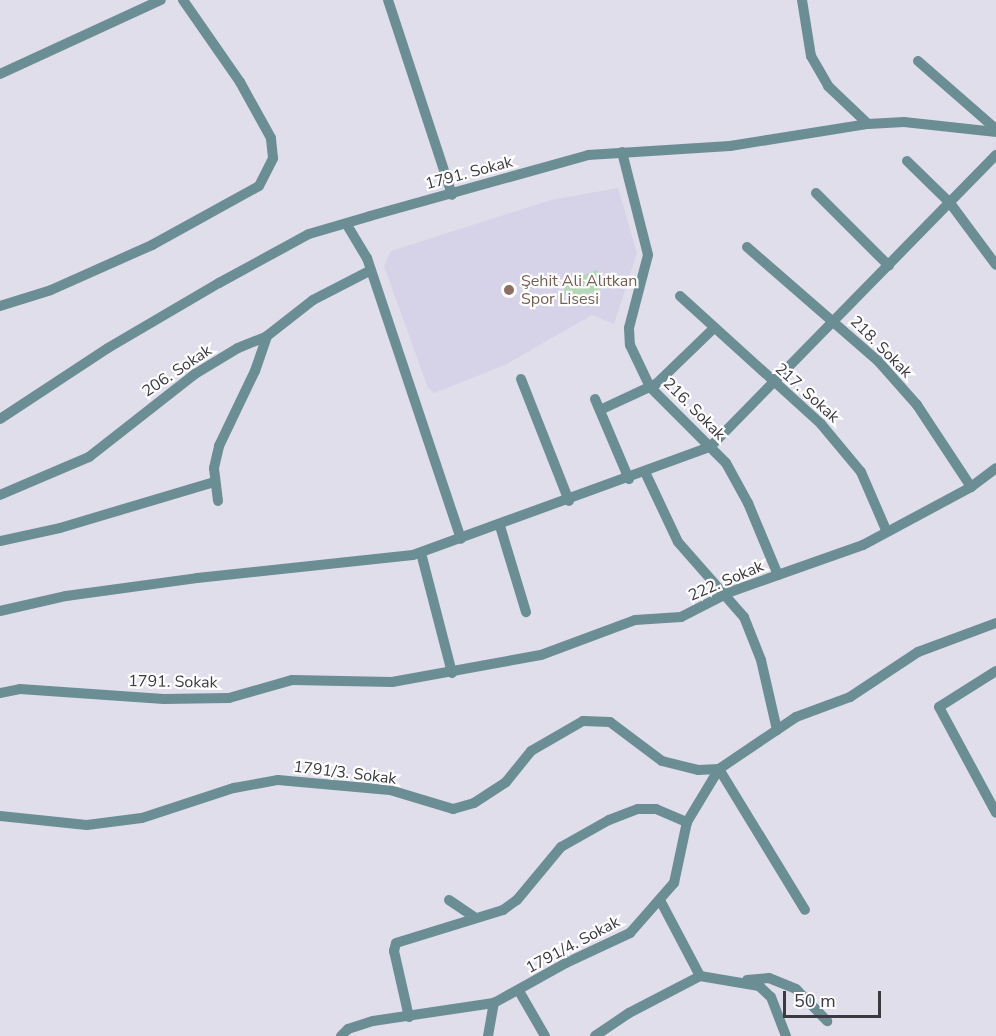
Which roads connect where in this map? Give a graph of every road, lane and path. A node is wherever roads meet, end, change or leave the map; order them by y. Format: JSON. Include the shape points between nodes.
{"nodes":[{"id":1,"x":161,"y":0,"type":"edge"},
{"id":2,"x":183,"y":0,"type":"edge"},
{"id":3,"x":388,"y":0,"type":"edge"},
{"id":4,"x":802,"y":0,"type":"edge"},
{"id":5,"x":918,"y":61,"type":"dead end"},
{"id":6,"x":0,"y":74,"type":"edge"},
{"id":7,"x":868,"y":124,"type":"junction"},
{"id":8,"x":996,"y":130,"type":"edge"},
{"id":9,"x":622,"y":152,"type":"junction"},
{"id":10,"x":996,"y":155,"type":"edge"},
{"id":11,"x":907,"y":161,"type":"dead end"},
{"id":12,"x":816,"y":193,"type":"dead end"},
{"id":13,"x":452,"y":195,"type":"junction"},
{"id":14,"x":950,"y":203,"type":"junction"},
{"id":15,"x":347,"y":225,"type":"junction"},
{"id":16,"x":747,"y":247,"type":"dead end"},
{"id":17,"x":996,"y":265,"type":"edge"},
{"id":18,"x":889,"y":266,"type":"junction"},
{"id":19,"x":371,"y":270,"type":"junction"},
{"id":20,"x":680,"y":296,"type":"dead end"},
{"id":21,"x":0,"y":306,"type":"edge"},
{"id":22,"x":833,"y":321,"type":"junction"},
{"id":23,"x":714,"y":328,"type":"junction"},
{"id":24,"x":267,"y":336,"type":"junction"},
{"id":25,"x":521,"y":379,"type":"dead end"},
{"id":26,"x":772,"y":382,"type":"junction"},
{"id":27,"x":650,"y":387,"type":"junction"},
{"id":28,"x":0,"y":419,"type":"edge"},
{"id":29,"x":710,"y":447,"type":"junction"},
{"id":30,"x":996,"y":468,"type":"edge"},
{"id":31,"x":645,"y":472,"type":"junction"},
{"id":32,"x":629,"y":479,"type":"junction"},
{"id":33,"x":214,"y":482,"type":"junction"},
{"id":34,"x":972,"y":487,"type":"junction"},
{"id":35,"x":0,"y":495,"type":"edge"},
{"id":36,"x":218,"y":501,"type":"dead end"},
{"id":37,"x":569,"y":501,"type":"junction"},
{"id":38,"x":501,"y":526,"type":"junction"},
{"id":39,"x":887,"y":532,"type":"junction"},
{"id":40,"x":461,"y":539,"type":"junction"},
{"id":41,"x":0,"y":541,"type":"edge"},
{"id":42,"x":421,"y":552,"type":"junction"},
{"id":43,"x":778,"y":575,"type":"junction"},
{"id":44,"x":724,"y":595,"type":"junction"},
{"id":45,"x":0,"y":611,"type":"edge"},
{"id":46,"x":526,"y":612,"type":"dead end"},
{"id":47,"x":996,"y":623,"type":"edge"},
{"id":48,"x":996,"y":671,"type":"edge"},
{"id":49,"x":452,"y":673,"type":"junction"},
{"id":50,"x":0,"y":693,"type":"edge"},
{"id":51,"x":777,"y":730,"type":"junction"},
{"id":52,"x":719,"y":769,"type":"junction"},
{"id":53,"x":996,"y":813,"type":"edge"},
{"id":54,"x":0,"y":816,"type":"edge"},
{"id":55,"x":687,"y":822,"type":"junction"},
{"id":56,"x":449,"y":900,"type":"dead end"},
{"id":57,"x":660,"y":900,"type":"junction"},
{"id":58,"x":805,"y":910,"type":"dead end"},
{"id":59,"x":476,"y":918,"type":"junction"},
{"id":60,"x":700,"y":976,"type":"junction"},
{"id":61,"x":741,"y":981,"type":"junction"},
{"id":62,"x":519,"y":991,"type":"junction"},
{"id":63,"x":494,"y":1003,"type":"junction"},
{"id":64,"x":409,"y":1017,"type":"junction"},
{"id":65,"x":826,"y":1022,"type":"dead end"},
{"id":66,"x":344,"y":1033,"type":"edge"},
{"id":67,"x":488,"y":1036,"type":"edge"},
{"id":68,"x":545,"y":1036,"type":"edge"},
{"id":69,"x":595,"y":1036,"type":"edge"},
{"id":70,"x":786,"y":1036,"type":"edge"}],
"edges":[{"from":1,"to":6,"type":"street"},
{"from":2,"to":21,"type":"street","via":[[235,75],[271,138],[273,158],[259,186],[152,245],[51,290]]},
{"from":3,"to":13,"type":"street"},
{"from":4,"to":7,"type":"street","via":[[811,56],[828,86]]},
{"from":5,"to":8,"type":"street"},
{"from":7,"to":8,"type":"street","name":"1791. Sokak","via":[[904,122]]},
{"from":7,"to":9,"type":"street","name":"1791. Sokak","via":[[730,146]]},
{"from":9,"to":13,"type":"street","name":"1791. Sokak","via":[[588,155]]},
{"from":9,"to":27,"type":"street","name":"216. Sokak","via":[[648,255],[629,339]]},
{"from":10,"to":14,"type":"street"},
{"from":11,"to":14,"type":"street"},
{"from":12,"to":18,"type":"street"},
{"from":13,"to":15,"type":"street","name":"1791. Sokak"},
{"from":14,"to":17,"type":"street"},
{"from":14,"to":18,"type":"street"},
{"from":15,"to":19,"type":"street"},
{"from":15,"to":28,"type":"street","name":"1791. Sokak","via":[[309,234],[219,283],[108,348]]},
{"from":16,"to":22,"type":"street","name":"218. Sokak"},
{"from":18,"to":22,"type":"street"},
{"from":19,"to":24,"type":"street","name":"206. Sokak","via":[[313,300]]},
{"from":19,"to":40,"type":"street"},
{"from":20,"to":23,"type":"street","name":"217. Sokak"},
{"from":22,"to":26,"type":"street"},
{"from":22,"to":34,"type":"street","name":"218. Sokak","via":[[878,361],[917,405]]},
{"from":23,"to":26,"type":"street","name":"217. Sokak"},
{"from":23,"to":27,"type":"street"},
{"from":24,"to":33,"type":"street","via":[[255,371],[228,422]]},
{"from":24,"to":35,"type":"street","name":"206. Sokak","via":[[238,348],[195,375],[89,458]]},
{"from":25,"to":37,"type":"street"},
{"from":26,"to":29,"type":"street"},
{"from":26,"to":39,"type":"street","name":"217. Sokak","via":[[821,424],[861,472]]},
{"from":27,"to":29,"type":"street","name":"216. Sokak"},
{"from":27,"to":32,"type":"street","via":[[598,404]]},
{"from":29,"to":31,"type":"street"},
{"from":29,"to":43,"type":"street","name":"216. Sokak","via":[[726,463],[748,503]]},
{"from":30,"to":34,"type":"street","name":"222. Sokak"},
{"from":31,"to":32,"type":"street"},
{"from":31,"to":44,"type":"street","via":[[678,542]]},
{"from":32,"to":37,"type":"street"},
{"from":33,"to":36,"type":"street"},
{"from":33,"to":41,"type":"street","via":[[60,528]]},
{"from":34,"to":39,"type":"street","name":"222. Sokak"},
{"from":37,"to":38,"type":"street"},
{"from":38,"to":40,"type":"street"},
{"from":38,"to":46,"type":"street"},
{"from":39,"to":43,"type":"street","name":"222. Sokak","via":[[863,545]]},
{"from":40,"to":42,"type":"street"},
{"from":42,"to":45,"type":"street","via":[[66,596]]},
{"from":42,"to":49,"type":"street"},
{"from":43,"to":44,"type":"street","name":"222. Sokak"},
{"from":44,"to":49,"type":"street","name":"222. Sokak","via":[[681,617],[635,620],[541,654]]},
{"from":44,"to":51,"type":"street","via":[[744,618],[761,660]]},
{"from":47,"to":51,"type":"street","via":[[918,651],[850,697],[796,717]]},
{"from":48,"to":53,"type":"street","via":[[939,707]]},
{"from":49,"to":50,"type":"street","name":"1791. Sokak","via":[[392,682],[292,680],[229,698],[164,699],[20,689]]},
{"from":51,"to":52,"type":"street"},
{"from":52,"to":54,"type":"street","name":"1791/3. Sokak","via":[[698,770],[662,761],[610,722],[583,721],[531,751],[506,782],[474,803],[453,809],[390,790],[278,780],[234,788],[142,818],[87,825]]},
{"from":52,"to":55,"type":"street","name":"1791/4. Sokak"},
{"from":52,"to":58,"type":"street"},
{"from":55,"to":57,"type":"street","name":"1791/4. Sokak","via":[[674,883]]},
{"from":55,"to":59,"type":"street","via":[[656,809],[638,809],[609,820],[561,847],[517,900],[503,910]]},
{"from":56,"to":59,"type":"street"},
{"from":57,"to":60,"type":"street"},
{"from":57,"to":62,"type":"street","name":"1791/4. Sokak","via":[[630,933],[566,963]]},
{"from":59,"to":64,"type":"street","via":[[396,943],[394,951]]},
{"from":60,"to":61,"type":"street"},
{"from":60,"to":69,"type":"street","via":[[629,1013]]},
{"from":61,"to":65,"type":"street","via":[[769,978],[796,989]]},
{"from":61,"to":70,"type":"street","via":[[759,986],[771,997]]},
{"from":62,"to":63,"type":"street","name":"1791/4. Sokak"},
{"from":62,"to":68,"type":"street"},
{"from":63,"to":64,"type":"street","name":"1791/4. Sokak"},
{"from":63,"to":67,"type":"street"},
{"from":64,"to":66,"type":"street","name":"1791/4. Sokak"}]}
